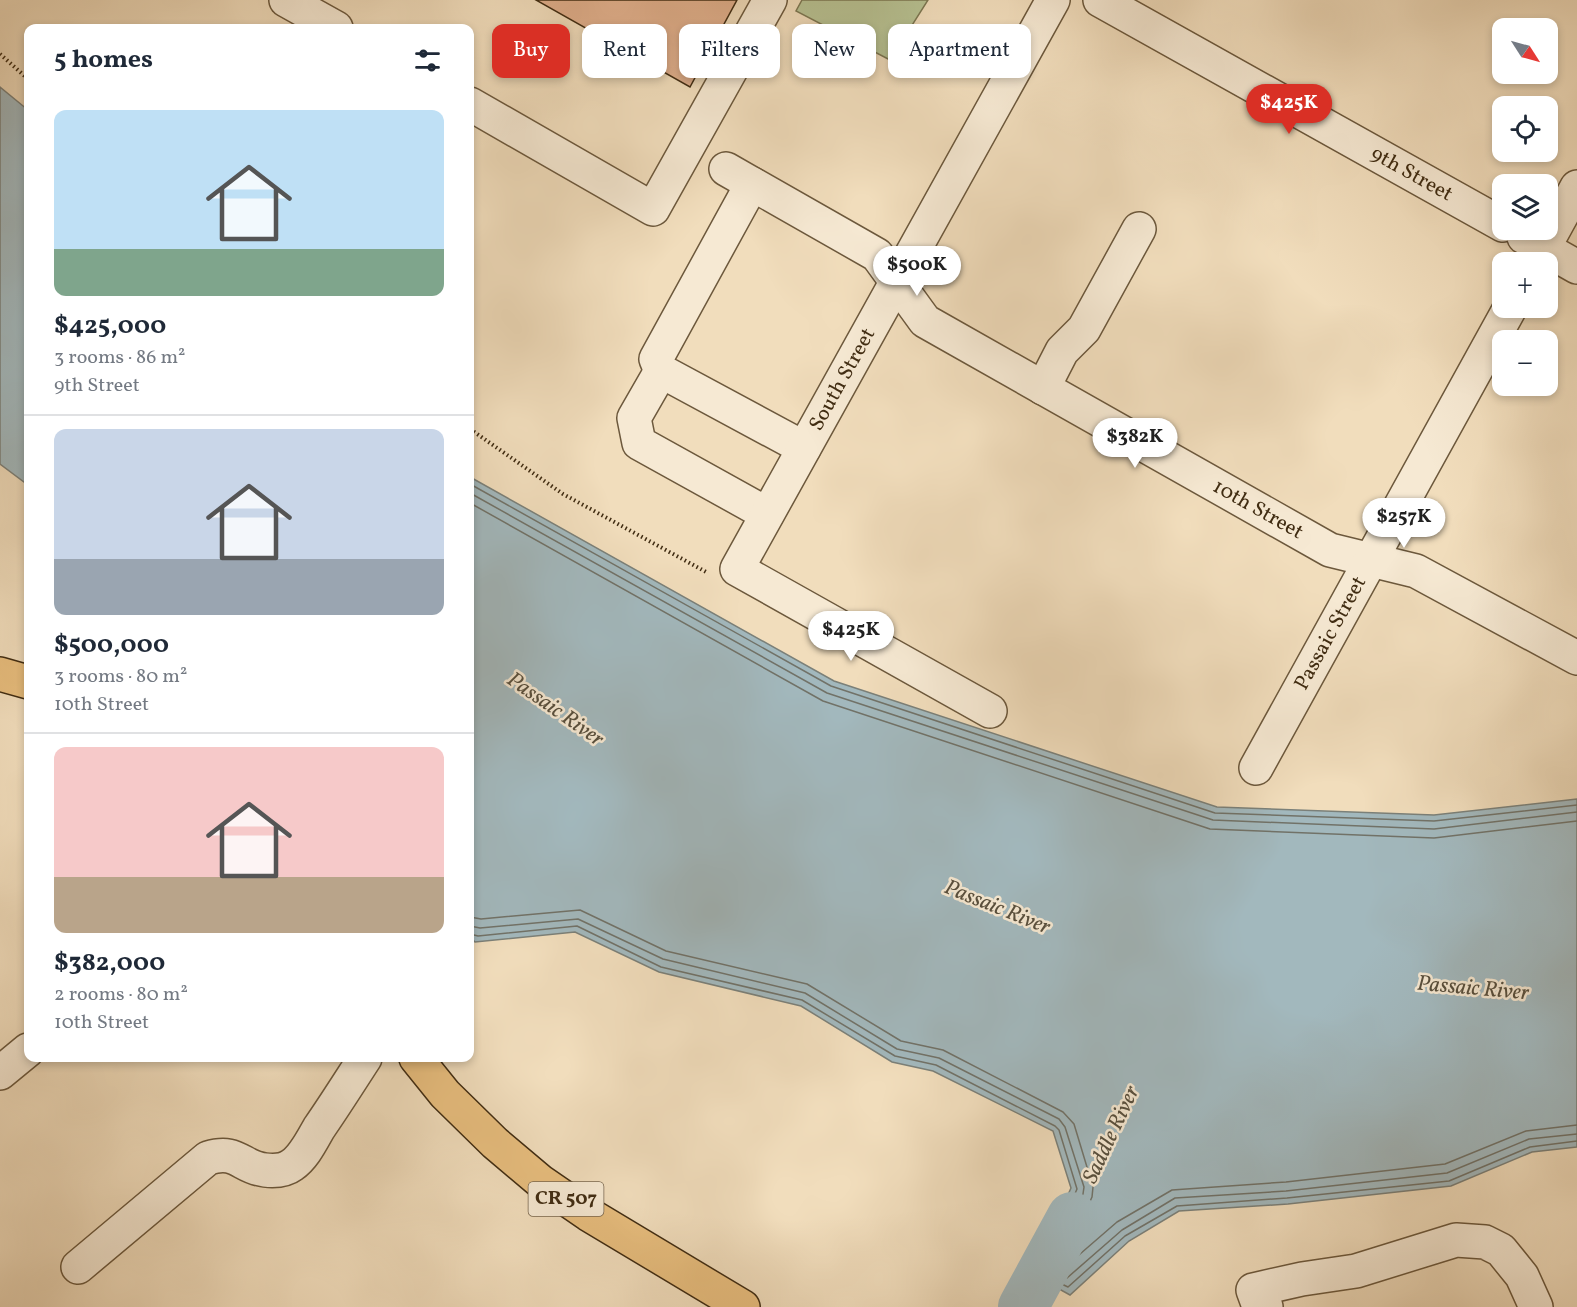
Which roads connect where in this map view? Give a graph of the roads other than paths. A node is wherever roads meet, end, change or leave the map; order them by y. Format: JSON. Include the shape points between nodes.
{"nodes":[{"id":1,"x":286,"y":0,"type":"edge"},
{"id":2,"x":770,"y":0,"type":"edge"},
{"id":3,"x":1053,"y":0,"type":"edge"},
{"id":4,"x":1100,"y":0,"type":"edge"},
{"id":5,"x":329,"y":24,"type":"edge"},
{"id":6,"x":474,"y":106,"type":"edge"},
{"id":7,"x":1577,"y":187,"type":"edge"},
{"id":8,"x":1492,"y":219,"type":"edge"},
{"id":9,"x":1139,"y":229,"type":"dead end"},
{"id":10,"x":1522,"y":240,"type":"edge"},
{"id":11,"x":1536,"y":252,"type":"edge"},
{"id":12,"x":1541,"y":252,"type":"edge"},
{"id":13,"x":1558,"y":261,"type":"edge"},
{"id":14,"x":1577,"y":267,"type":"edge"},
{"id":15,"x":896,"y":283,"type":"junction"},
{"id":16,"x":1504,"y":318,"type":"edge"},
{"id":17,"x":661,"y":371,"type":"junction"},
{"id":18,"x":1043,"y":388,"type":"junction"},
{"id":19,"x":804,"y":448,"type":"junction"},
{"id":20,"x":767,"y":514,"type":"junction"},
{"id":21,"x":1370,"y":559,"type":"junction"},
{"id":22,"x":1577,"y":658,"type":"edge"},
{"id":23,"x":0,"y":674,"type":"edge"},
{"id":24,"x":24,"y":681,"type":"edge"},
{"id":25,"x":990,"y":711,"type":"dead end"},
{"id":26,"x":1256,"y":768,"type":"dead end"},
{"id":27,"x":24,"y":1053,"type":"edge"},
{"id":28,"x":362,"y":1062,"type":"edge"},
{"id":29,"x":419,"y":1062,"type":"edge"},
{"id":30,"x":0,"y":1073,"type":"edge"},
{"id":31,"x":78,"y":1267,"type":"dead end"},
{"id":32,"x":743,"y":1307,"type":"edge"},
{"id":33,"x":1266,"y":1307,"type":"edge"},
{"id":34,"x":1536,"y":1307,"type":"edge"}],
"edges":[{"from":1,"to":5,"type":"street"},
{"from":2,"to":6,"type":"street","via":[[653,209]]},
{"from":3,"to":15,"type":"street","name":"South Street"},
{"from":4,"to":8,"type":"street","name":"9th Street"},
{"from":7,"to":12,"type":"street"},
{"from":9,"to":18,"type":"street","via":[[1084,329],[1062,351]]},
{"from":10,"to":11,"type":"street"},
{"from":13,"to":14,"type":"street"},
{"from":15,"to":17,"type":"street","name":"10th Street","via":[[877,255],[739,176],[656,360]]},
{"from":15,"to":18,"type":"street","name":"10th Street","via":[[925,321]]},
{"from":15,"to":19,"type":"street","name":"South Street"},
{"from":16,"to":21,"type":"street","name":"Passaic Street"},
{"from":17,"to":19,"type":"street"},
{"from":17,"to":20,"type":"street","via":[[634,418],[639,443]]},
{"from":18,"to":21,"type":"street","name":"10th Street","via":[[1330,550]]},
{"from":19,"to":20,"type":"street","name":"South Street"},
{"from":20,"to":25,"type":"street","name":"South Street","via":[[737,569]]},
{"from":21,"to":22,"type":"street","name":"10th Street","via":[[1416,572]]},
{"from":21,"to":26,"type":"street","name":"Passaic Street"},
{"from":23,"to":24,"type":"main road"},
{"from":27,"to":30,"type":"street"},
{"from":28,"to":31,"type":"street","via":[[291,1166],[278,1171],[263,1170],[237,1157],[208,1158]]},
{"from":29,"to":32,"type":"main road","number":"CR 507","via":[[445,1094],[540,1181]]},
{"from":33,"to":34,"type":"street","via":[[1257,1301],[1253,1290],[1356,1271],[1456,1240],[1485,1242],[1501,1250],[1522,1276]]}]}
